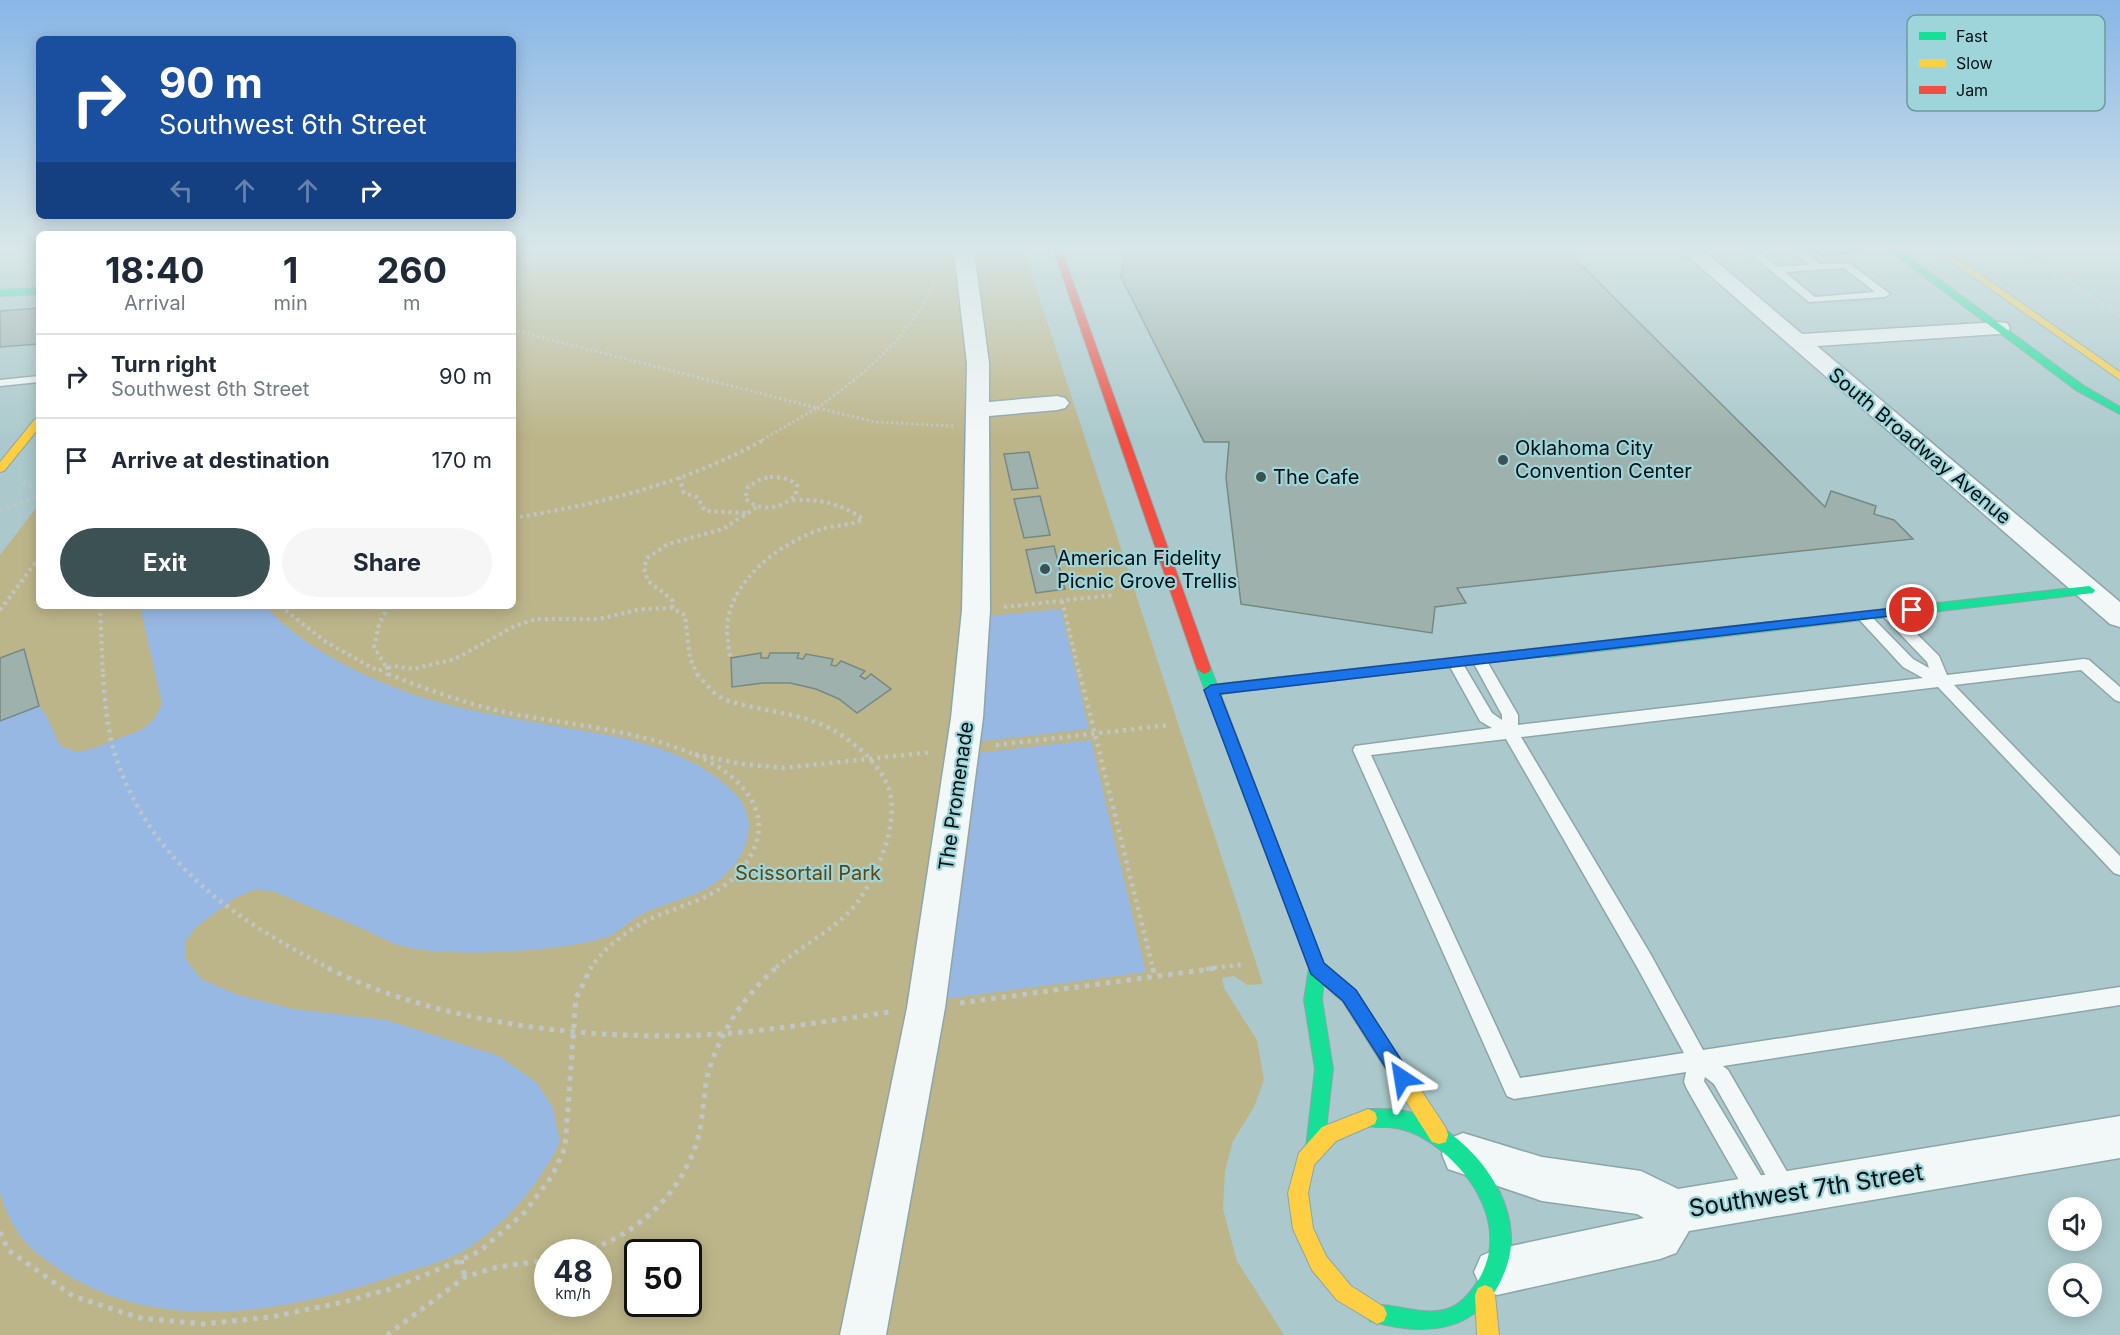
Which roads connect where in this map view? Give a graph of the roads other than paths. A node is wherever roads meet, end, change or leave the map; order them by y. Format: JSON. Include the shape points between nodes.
{"nodes":[{"id":1,"x":966,"y":313,"type":"edge"},
{"id":2,"x":1080,"y":313,"type":"edge"},
{"id":3,"x":1765,"y":313,"type":"edge"},
{"id":4,"x":2006,"y":314,"type":"junction"},
{"id":5,"x":1797,"y":341,"type":"junction"},
{"id":6,"x":2120,"y":377,"type":"edge"},
{"id":7,"x":36,"y":379,"type":"edge"},
{"id":8,"x":0,"y":383,"type":"edge"},
{"id":9,"x":1057,"y":403,"type":"dead end"},
{"id":10,"x":2120,"y":411,"type":"edge"},
{"id":11,"x":977,"y":418,"type":"junction"},
{"id":12,"x":36,"y":426,"type":"edge"},
{"id":13,"x":0,"y":469,"type":"edge"},
{"id":14,"x":2089,"y":590,"type":"junction"},
{"id":15,"x":1888,"y":613,"type":"junction"},
{"id":16,"x":1863,"y":616,"type":"junction"},
{"id":17,"x":2120,"y":617,"type":"edge"},
{"id":18,"x":1479,"y":660,"type":"junction"},
{"id":19,"x":1455,"y":663,"type":"junction"},
{"id":20,"x":1941,"y":681,"type":"junction"},
{"id":21,"x":1211,"y":690,"type":"junction"},
{"id":22,"x":2120,"y":696,"type":"edge"},
{"id":23,"x":1511,"y":733,"type":"junction"},
{"id":24,"x":2120,"y":868,"type":"edge"},
{"id":25,"x":1317,"y":968,"type":"junction"},
{"id":26,"x":2120,"y":996,"type":"edge"},
{"id":27,"x":1698,"y":1060,"type":"junction"},
{"id":28,"x":2120,"y":1137,"type":"edge"},
{"id":29,"x":1451,"y":1144,"type":"junction"},
{"id":30,"x":1315,"y":1147,"type":"junction"},
{"id":31,"x":1774,"y":1195,"type":"junction"},
{"id":32,"x":1676,"y":1211,"type":"junction"},
{"id":33,"x":1491,"y":1283,"type":"junction"},
{"id":34,"x":1363,"y":1308,"type":"junction"},
{"id":35,"x":1375,"y":1326,"type":"dead end"},
{"id":36,"x":863,"y":1335,"type":"edge"},
{"id":37,"x":1488,"y":1335,"type":"edge"}],
"edges":[{"from":1,"to":11,"type":"street","name":"The Promenade","via":[[978,363]]},
{"from":2,"to":21,"type":"main road"},
{"from":3,"to":5,"type":"street","name":"South Broadway Avenue"},
{"from":4,"to":5,"type":"street"},
{"from":4,"to":6,"type":"main road"},
{"from":4,"to":10,"type":"main road","via":[[2079,388]]},
{"from":5,"to":14,"type":"street","name":"South Broadway Avenue"},
{"from":7,"to":8,"type":"lane"},
{"from":9,"to":11,"type":"street"},
{"from":11,"to":36,"type":"street","name":"The Promenade","via":[[976,610],[964,748],[926,1008]]},
{"from":12,"to":13,"type":"main road"},
{"from":14,"to":15,"type":"main road"},
{"from":14,"to":17,"type":"street","name":"South Broadway Avenue"},
{"from":15,"to":16,"type":"main road"},
{"from":15,"to":20,"type":"lane","via":[[1934,660]]},
{"from":16,"to":18,"type":"main road"},
{"from":16,"to":20,"type":"lane","via":[[1908,663]]},
{"from":18,"to":19,"type":"main road"},
{"from":18,"to":23,"type":"lane","via":[[1510,715]]},
{"from":19,"to":21,"type":"main road"},
{"from":19,"to":23,"type":"lane","via":[[1486,717]]},
{"from":20,"to":22,"type":"lane","via":[[2084,664]]},
{"from":20,"to":23,"type":"lane"},
{"from":20,"to":24,"type":"lane"},
{"from":21,"to":25,"type":"main road"},
{"from":23,"to":27,"type":"lane"},
{"from":23,"to":27,"type":"lane","via":[[1361,750],[1514,1089]]},
{"from":25,"to":29,"type":"main road","via":[[1349,996]]},
{"from":25,"to":30,"type":"main road","via":[[1313,1000],[1324,1069]]},
{"from":26,"to":27,"type":"lane"},
{"from":27,"to":31,"type":"lane","via":[[1694,1082]]},
{"from":28,"to":31,"type":"street","name":"Southwest 7th Street"},
{"from":29,"to":30,"type":"main road","via":[[1412,1123],[1368,1118],[1331,1133]]},
{"from":29,"to":32,"type":"street","name":"Southwest 7th Street","via":[[1542,1179],[1641,1193]]},
{"from":29,"to":33,"type":"main road","via":[[1490,1191],[1497,1210],[1502,1245]]},
{"from":30,"to":34,"type":"main road","via":[[1303,1169],[1298,1199],[1301,1230],[1314,1259],[1336,1288]]},
{"from":31,"to":32,"type":"street","name":"Southwest 7th Street"},
{"from":32,"to":33,"type":"street","via":[[1660,1237]]},
{"from":33,"to":34,"type":"main road","via":[[1463,1315],[1434,1323],[1396,1322]]},
{"from":33,"to":37,"type":"main road"},
{"from":34,"to":35,"type":"main road"}]}
